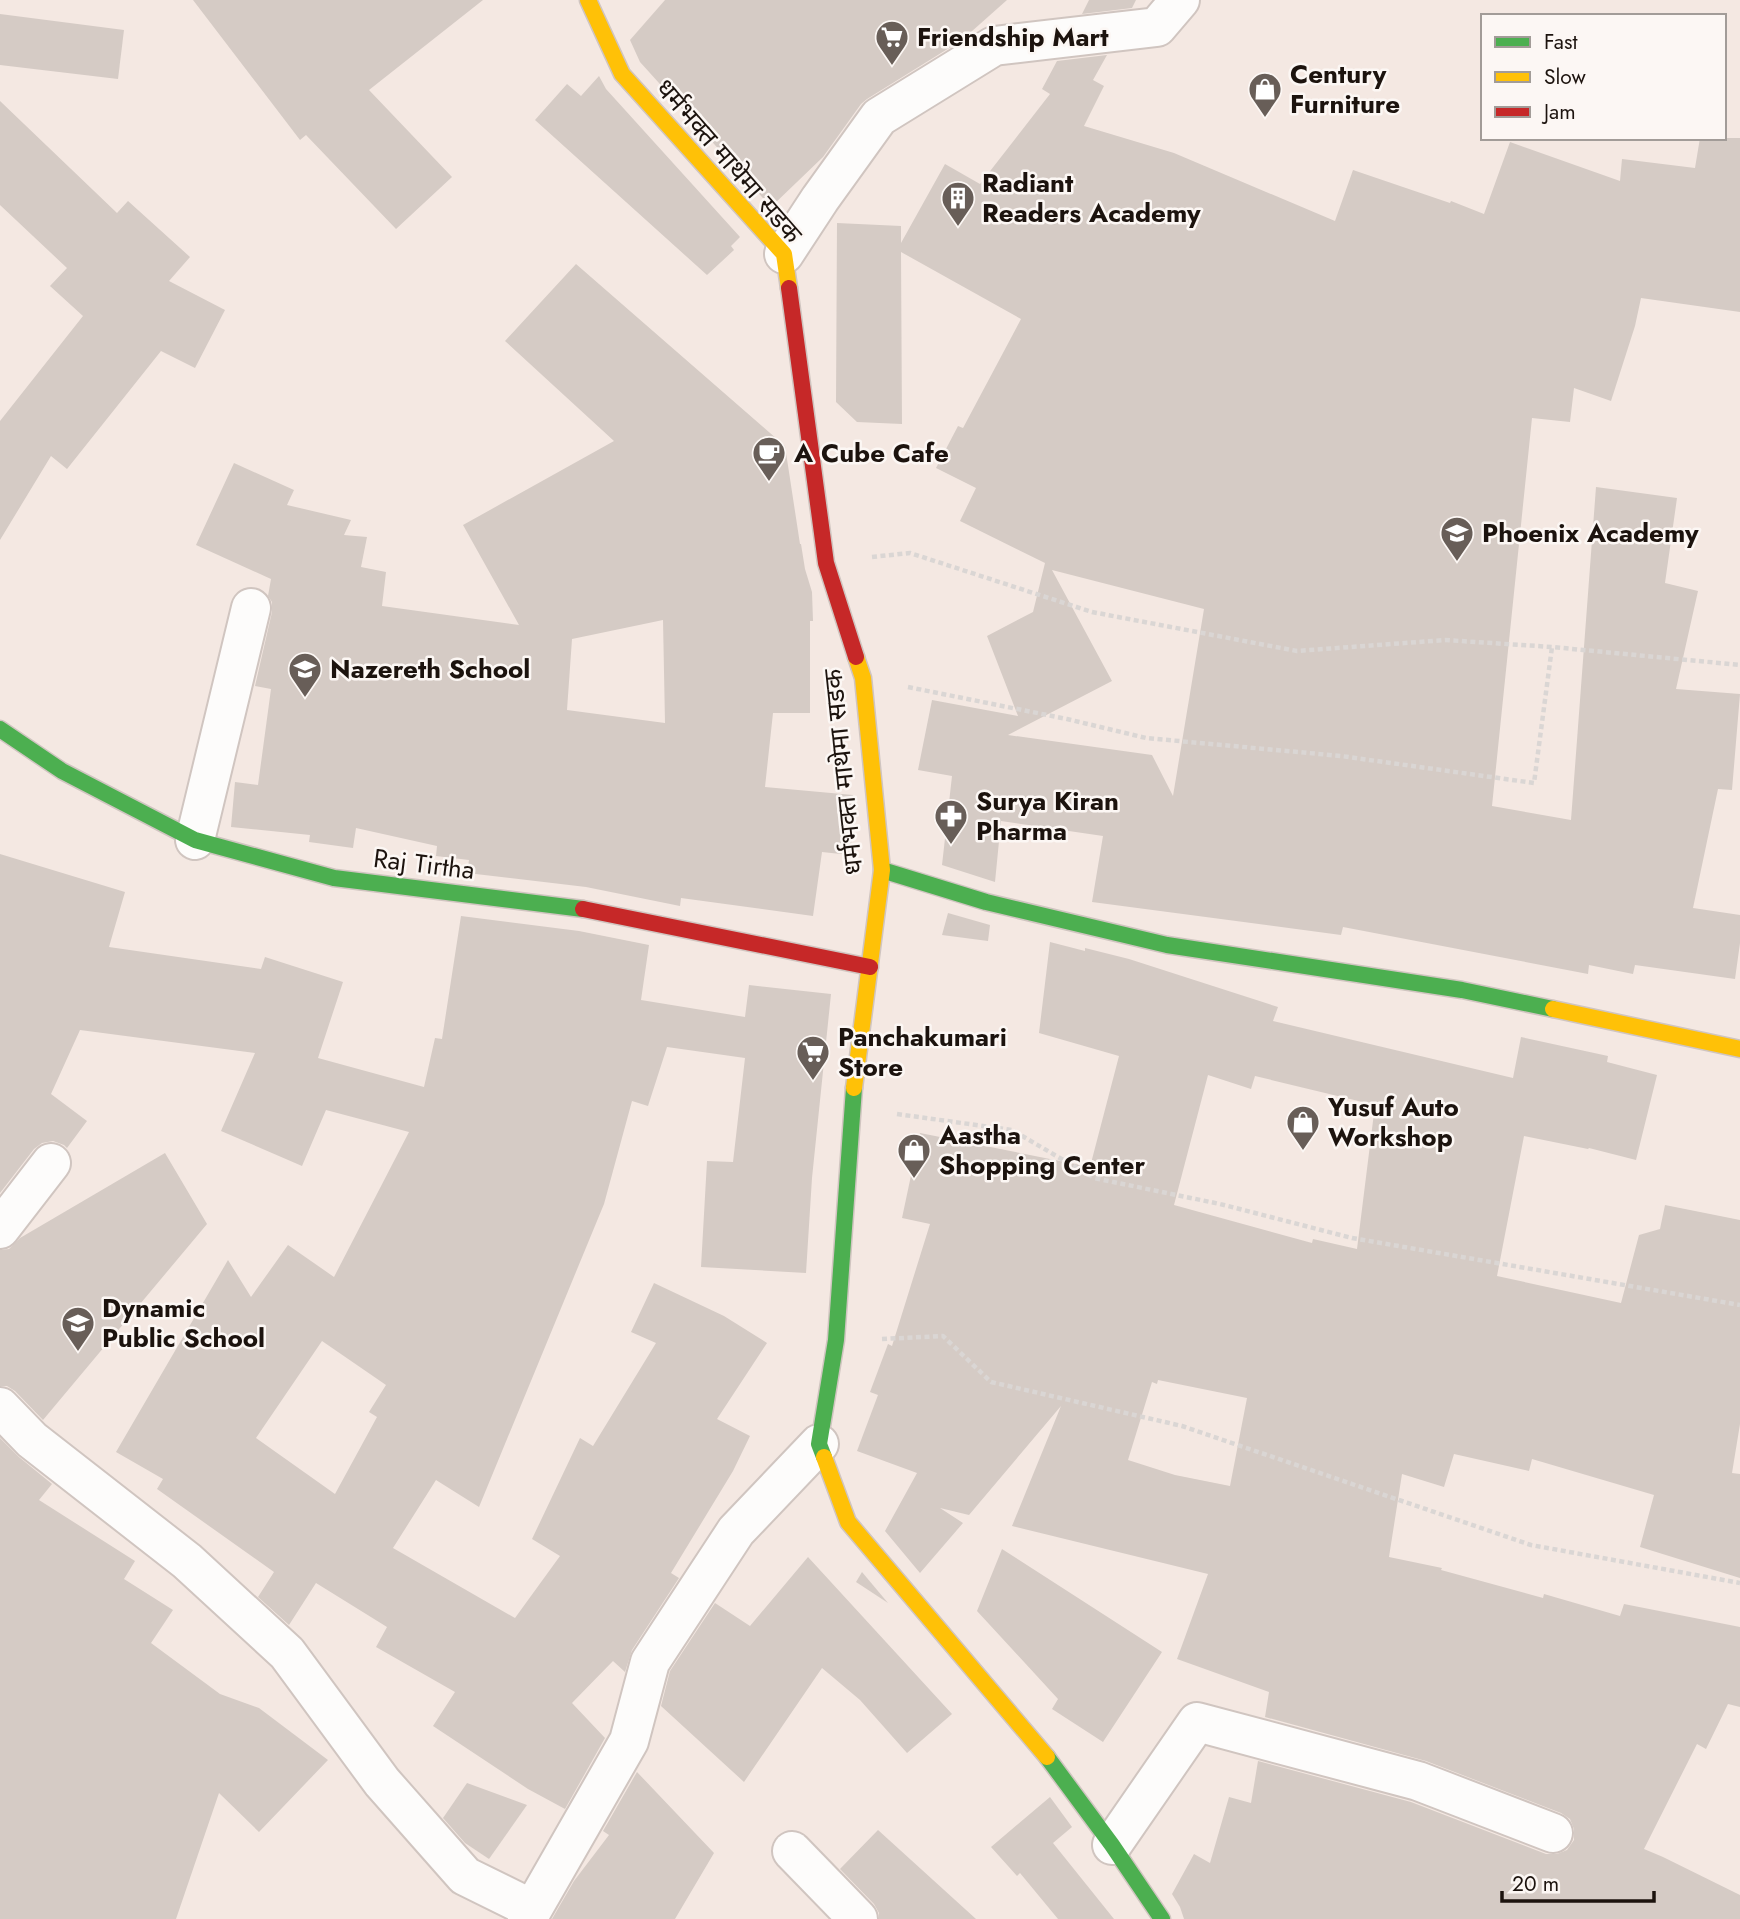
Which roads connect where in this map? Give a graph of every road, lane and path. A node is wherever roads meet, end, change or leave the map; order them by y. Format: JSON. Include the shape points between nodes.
{"nodes":[{"id":1,"x":588,"y":0,"type":"edge"},
{"id":2,"x":1181,"y":0,"type":"edge"},
{"id":3,"x":784,"y":254,"type":"junction"},
{"id":4,"x":826,"y":563,"type":"junction"},
{"id":5,"x":251,"y":608,"type":"dead end"},
{"id":6,"x":1552,"y":647,"type":"junction"},
{"id":7,"x":1740,"y":665,"type":"edge"},
{"id":8,"x":863,"y":678,"type":"junction"},
{"id":9,"x":0,"y":729,"type":"edge"},
{"id":10,"x":195,"y":840,"type":"junction"},
{"id":11,"x":882,"y":870,"type":"junction"},
{"id":12,"x":870,"y":967,"type":"junction"},
{"id":13,"x":1740,"y":1049,"type":"edge"},
{"id":14,"x":851,"y":1108,"type":"junction"},
{"id":15,"x":51,"y":1163,"type":"dead end"},
{"id":16,"x":0,"y":1229,"type":"edge"},
{"id":17,"x":1740,"y":1305,"type":"edge"},
{"id":18,"x":836,"y":1340,"type":"junction"},
{"id":19,"x":0,"y":1406,"type":"edge"},
{"id":20,"x":819,"y":1444,"type":"junction"},
{"id":21,"x":1740,"y":1583,"type":"edge"},
{"id":22,"x":1553,"y":1833,"type":"dead end"},
{"id":23,"x":1112,"y":1845,"type":"junction"},
{"id":24,"x":792,"y":1851,"type":"dead end"},
{"id":25,"x":529,"y":1914,"type":"edge"},
{"id":26,"x":858,"y":1919,"type":"edge"},
{"id":27,"x":1162,"y":1919,"type":"edge"}],
"edges":[{"from":1,"to":3,"type":"main road","name":"धर्मभक्त माथेमा सडक","via":[[622,74]]},
{"from":2,"to":3,"type":"street","via":[[1157,27],[994,46],[878,117]]},
{"from":3,"to":4,"type":"main road","name":"धर्मभक्त माथेमा सडक"},
{"from":4,"to":6,"type":"path","via":[[910,553],[1092,612],[1297,651],[1444,640]]},
{"from":4,"to":8,"type":"main road","name":"धर्मभक्त माथेमा सडक"},
{"from":5,"to":10,"type":"street"},
{"from":6,"to":7,"type":"path"},
{"from":6,"to":8,"type":"path","via":[[1534,783],[1340,756],[1146,738]]},
{"from":8,"to":11,"type":"main road","name":"धर्मभक्त माथेमा सडक"},
{"from":9,"to":10,"type":"main road","name":"Raj Tirtha","via":[[62,771]]},
{"from":10,"to":12,"type":"main road","name":"Raj Tirtha","via":[[334,878],[583,909]]},
{"from":11,"to":12,"type":"main road","name":"धर्मभक्त माथेमा सडक"},
{"from":11,"to":13,"type":"main road","via":[[986,902],[1167,945],[1462,990]]},
{"from":12,"to":14,"type":"main road","name":"धर्मभक्त माथेमा सडक"},
{"from":14,"to":17,"type":"path","via":[[1012,1130],[1094,1178],[1352,1238]]},
{"from":14,"to":18,"type":"main road","name":"धर्मभक्त माथेमा सडक"},
{"from":15,"to":16,"type":"street"},
{"from":18,"to":20,"type":"main road","name":"धर्मभक्त माथेमा सडक"},
{"from":18,"to":21,"type":"path","via":[[943,1336],[991,1382],[1182,1426],[1531,1545]]},
{"from":19,"to":25,"type":"street","via":[[32,1440],[187,1561],[287,1653],[382,1782],[465,1876]]},
{"from":20,"to":23,"type":"main road","via":[[848,1522],[1056,1768]]},
{"from":20,"to":25,"type":"street","via":[[736,1531],[650,1662],[629,1741]]},
{"from":22,"to":23,"type":"street","via":[[1418,1781],[1197,1722]]},
{"from":23,"to":27,"type":"main road"},
{"from":24,"to":26,"type":"street"}]}
